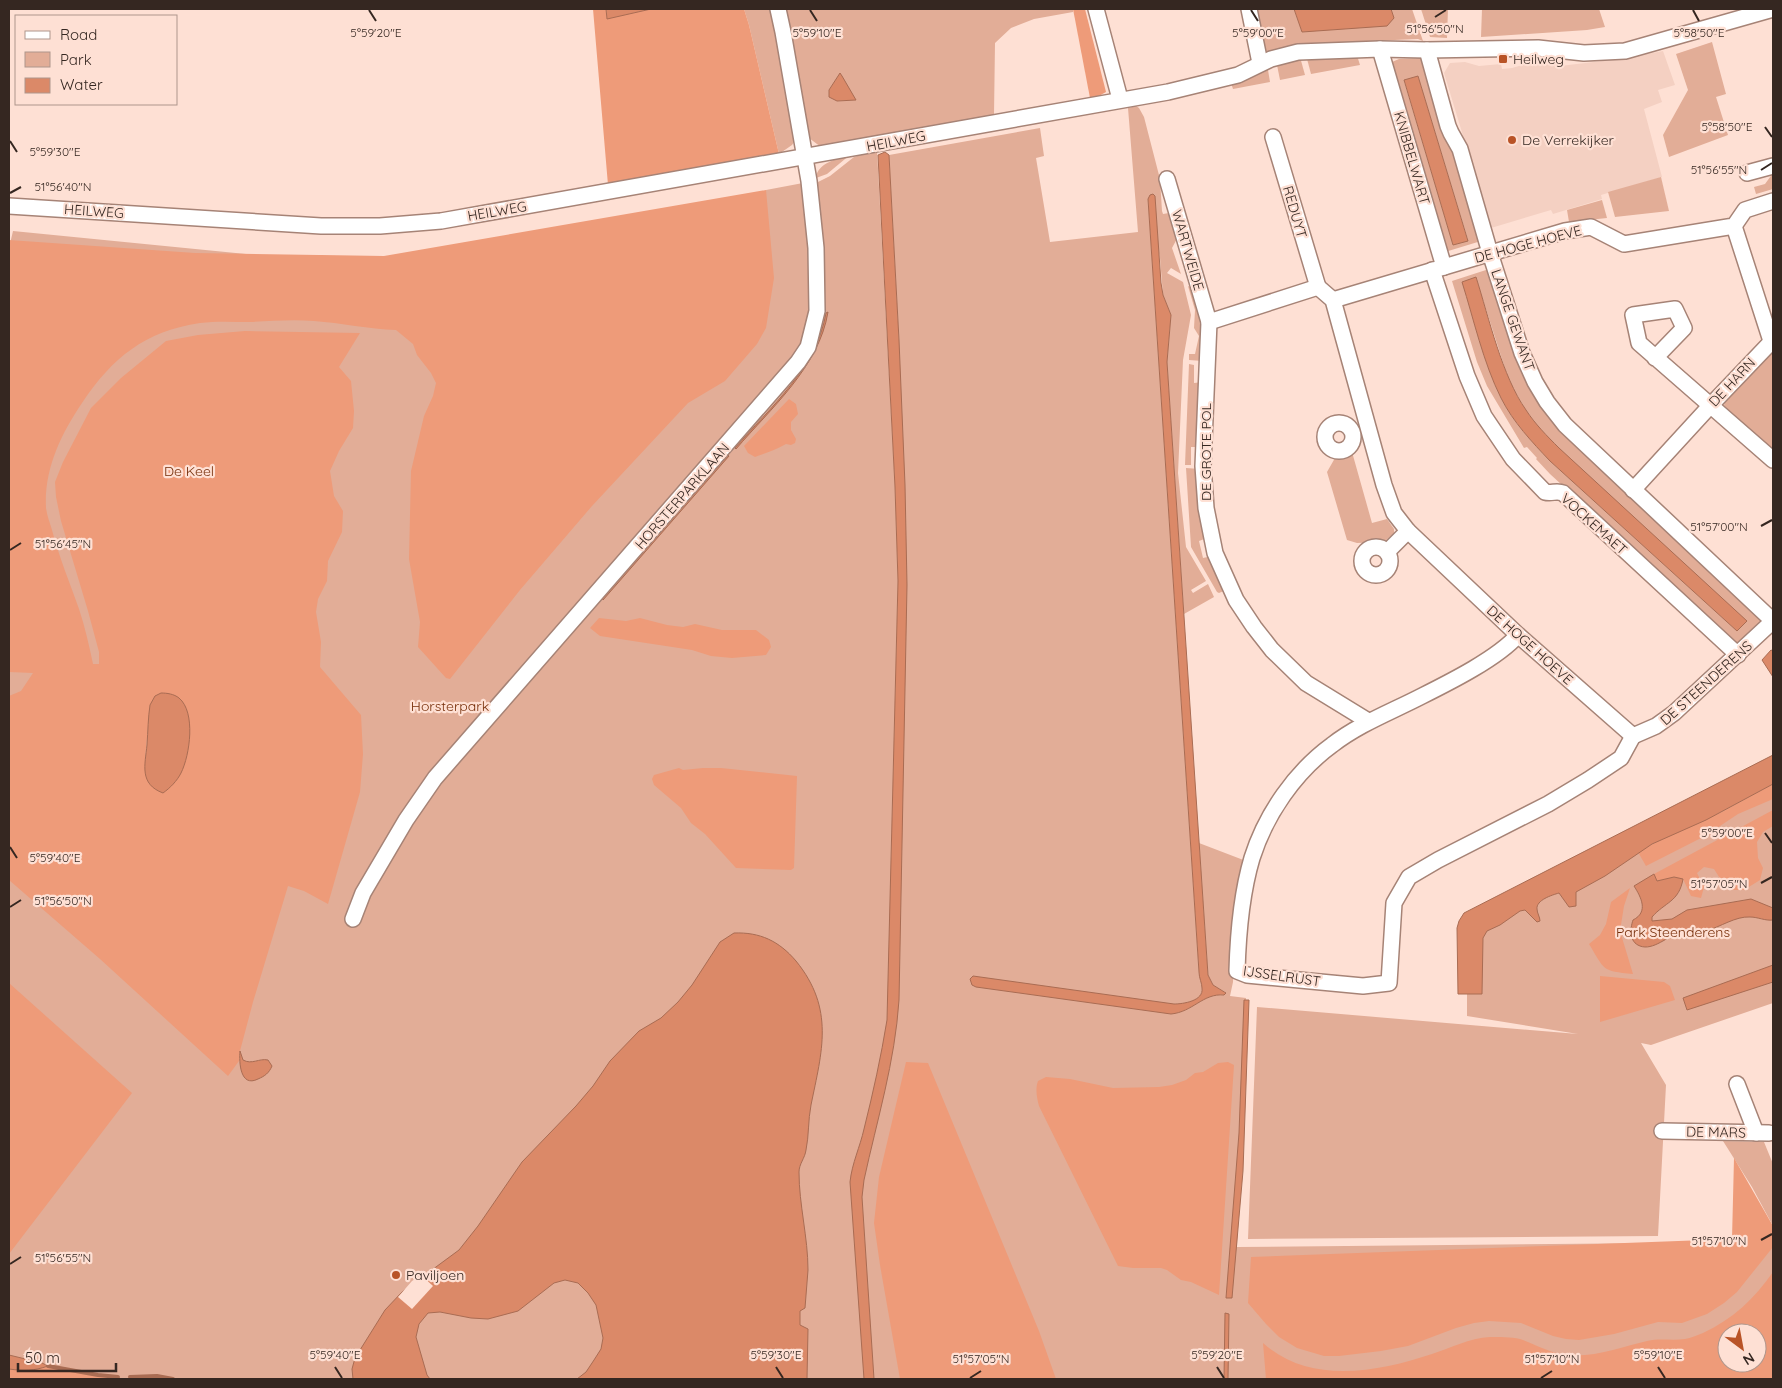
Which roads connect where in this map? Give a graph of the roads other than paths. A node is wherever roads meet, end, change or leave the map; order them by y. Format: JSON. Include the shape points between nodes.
{"nodes":[{"id":1,"x":778,"y":9,"type":"edge"},
{"id":2,"x":1096,"y":9,"type":"edge"},
{"id":3,"x":1249,"y":9,"type":"edge"},
{"id":4,"x":1773,"y":9,"type":"edge"},
{"id":5,"x":1380,"y":49,"type":"junction"},
{"id":6,"x":1427,"y":50,"type":"junction"},
{"id":7,"x":1260,"y":63,"type":"junction"},
{"id":8,"x":1120,"y":100,"type":"junction"},
{"id":9,"x":1273,"y":136,"type":"dead end"},
{"id":10,"x":805,"y":157,"type":"junction"},
{"id":11,"x":1773,"y":166,"type":"edge"},
{"id":12,"x":1747,"y":173,"type":"dead end"},
{"id":13,"x":1167,"y":179,"type":"dead end"},
{"id":14,"x":1773,"y":201,"type":"edge"},
{"id":15,"x":9,"y":206,"type":"edge"},
{"id":16,"x":1734,"y":226,"type":"junction"},
{"id":17,"x":1490,"y":253,"type":"junction"},
{"id":18,"x":1438,"y":269,"type":"junction"},
{"id":19,"x":1318,"y":287,"type":"junction"},
{"id":20,"x":1333,"y":300,"type":"junction"},
{"id":21,"x":1208,"y":322,"type":"junction"},
{"id":22,"x":1772,"y":340,"type":"edge"},
{"id":23,"x":1655,"y":358,"type":"dead end"},
{"id":24,"x":1710,"y":406,"type":"junction"},
{"id":25,"x":1368,"y":426,"type":"junction"},
{"id":26,"x":1352,"y":432,"type":"dead end"},
{"id":27,"x":1773,"y":460,"type":"edge"},
{"id":28,"x":1633,"y":490,"type":"junction"},
{"id":29,"x":1408,"y":531,"type":"junction"},
{"id":30,"x":1387,"y":552,"type":"dead end"},
{"id":31,"x":1773,"y":621,"type":"edge"},
{"id":32,"x":1518,"y":635,"type":"junction"},
{"id":33,"x":1738,"y":655,"type":"junction"},
{"id":34,"x":1368,"y":721,"type":"junction"},
{"id":35,"x":1633,"y":736,"type":"junction"},
{"id":36,"x":353,"y":919,"type":"dead end"},
{"id":37,"x":1737,"y":1084,"type":"dead end"},
{"id":38,"x":1662,"y":1131,"type":"dead end"},
{"id":39,"x":1768,"y":1135,"type":"edge"}],
"edges":[{"from":1,"to":10,"type":"street","name":"HORSTERPARKLAAN"},
{"from":2,"to":8,"type":"street"},
{"from":3,"to":7,"type":"street"},
{"from":4,"to":6,"type":"street","name":"HEILWEG","via":[[1626,52],[1584,54],[1538,48]]},
{"from":5,"to":6,"type":"street","name":"HEILWEG"},
{"from":5,"to":7,"type":"street","name":"HEILWEG","via":[[1298,52]]},
{"from":5,"to":18,"type":"street","name":"KNIBBELWART"},
{"from":6,"to":17,"type":"street","name":"LANGE GEWANT"},
{"from":7,"to":8,"type":"street","name":"HEILWEG","via":[[1238,75]]},
{"from":8,"to":10,"type":"street","name":"HEILWEG"},
{"from":9,"to":19,"type":"street","name":"REDUYT"},
{"from":10,"to":15,"type":"street","name":"HEILWEG","via":[[440,221],[380,226],[321,226]]},
{"from":10,"to":36,"type":"street","name":"HORSTERPARKLAAN","via":[[818,285],[818,312],[808,347],[435,778],[396,836],[363,894]]},
{"from":11,"to":12,"type":"street"},
{"from":13,"to":21,"type":"street","name":"WARTWEIDE"},
{"from":14,"to":16,"type":"street","via":[[1745,210]]},
{"from":16,"to":17,"type":"street","name":"DE HOGE HOEVE","via":[[1624,244],[1591,227],[1565,231]]},
{"from":16,"to":22,"type":"street","name":"DE HARN"},
{"from":17,"to":18,"type":"street","name":"DE HOGE HOEVE"},
{"from":17,"to":28,"type":"street","name":"LANGE GEWANT","via":[[1522,352],[1543,395],[1565,425]]},
{"from":18,"to":20,"type":"street","name":"DE HOGE HOEVE"},
{"from":18,"to":33,"type":"street","name":"VOCKEMAET","via":[[1476,399],[1513,459],[1545,492],[1563,493]]},
{"from":19,"to":20,"type":"street"},
{"from":19,"to":21,"type":"street"},
{"from":20,"to":25,"type":"street","name":"DE HOGE HOEVE"},
{"from":21,"to":34,"type":"street","name":"DE GROTE POL","via":[[1203,466],[1206,508],[1215,553],[1236,600],[1272,650],[1306,684]]},
{"from":22,"to":24,"type":"street","name":"DE HARN"},
{"from":23,"to":24,"type":"street"},
{"from":24,"to":27,"type":"street"},
{"from":24,"to":28,"type":"street","name":"DE HARN"},
{"from":25,"to":26,"type":"street"},
{"from":25,"to":29,"type":"street","name":"DE HOGE HOEVE","via":[[1394,513]]},
{"from":28,"to":31,"type":"street","name":"LANGE GEWANT"},
{"from":29,"to":30,"type":"street"},
{"from":29,"to":32,"type":"street","name":"DE HOGE HOEVE"},
{"from":31,"to":33,"type":"street","name":"DE STEENDERENS"},
{"from":32,"to":34,"type":"street","name":"IJSSELRUST","via":[[1510,645],[1474,668]]},
{"from":32,"to":35,"type":"street","name":"DE HOGE HOEVE"},
{"from":33,"to":35,"type":"street","name":"DE STEENDERENS","via":[[1656,726]]},
{"from":34,"to":35,"type":"street","name":"IJSSELRUST","via":[[1332,744],[1302,770],[1270,816],[1252,858],[1242,903],[1237,971],[1247,975],[1363,986],[1389,983],[1394,903],[1410,877],[1588,780],[1621,758]]},
{"from":37,"to":39,"type":"street"},
{"from":38,"to":39,"type":"street","name":"DE MARS"}]}
